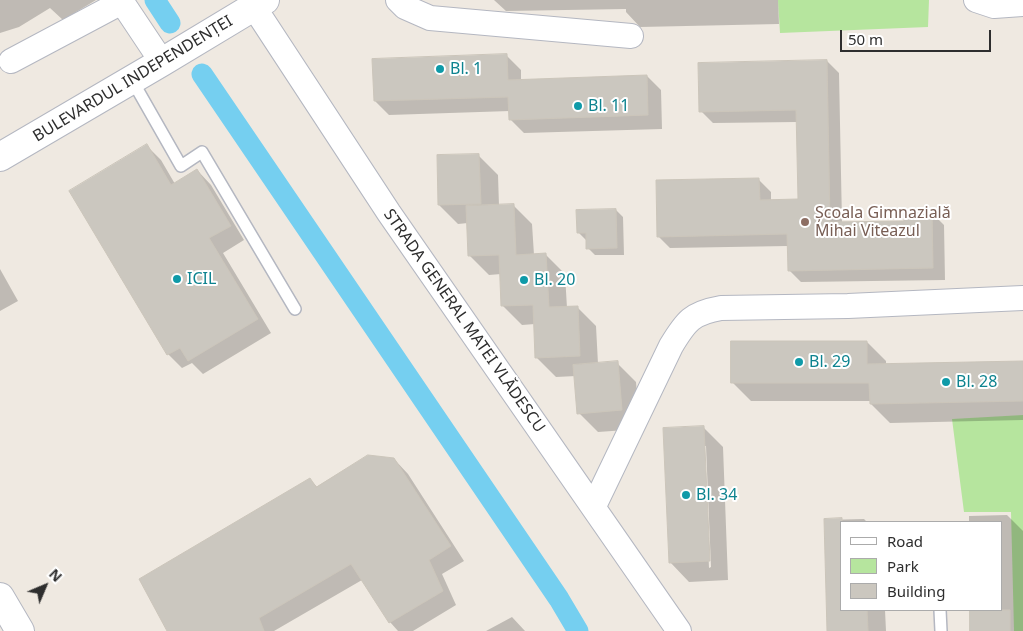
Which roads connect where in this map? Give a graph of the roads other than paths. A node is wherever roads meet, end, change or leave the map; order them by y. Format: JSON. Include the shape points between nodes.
{"nodes":[{"id":1,"x":398,"y":0,"type":"edge"},
{"id":2,"x":976,"y":0,"type":"edge"},
{"id":3,"x":260,"y":4,"type":"edge"},
{"id":4,"x":1023,"y":4,"type":"edge"},
{"id":5,"x":631,"y":36,"type":"dead end"},
{"id":6,"x":11,"y":61,"type":"dead end"},
{"id":7,"x":162,"y":62,"type":"junction"},
{"id":8,"x":132,"y":80,"type":"junction"},
{"id":9,"x":0,"y":158,"type":"edge"},
{"id":10,"x":1023,"y":298,"type":"edge"},
{"id":11,"x":295,"y":309,"type":"dead end"},
{"id":12,"x":594,"y":506,"type":"junction"},
{"id":13,"x":0,"y":597,"type":"edge"},
{"id":14,"x":940,"y":611,"type":"edge"},
{"id":15,"x":20,"y":631,"type":"edge"},
{"id":16,"x":679,"y":631,"type":"edge"},
{"id":17,"x":941,"y":631,"type":"edge"}],
"edges":[{"from":1,"to":5,"type":"street","via":[[405,7],[430,18]]},
{"from":2,"to":4,"type":"street","via":[[994,6]]},
{"from":3,"to":7,"type":"main road","name":"BULEVARDUL INDEPENDENȚEI"},
{"from":3,"to":12,"type":"street","name":"STRADA GENERAL MATEI VLĂDESCU","via":[[389,213]]},
{"from":6,"to":7,"type":"street","via":[[122,2]]},
{"from":7,"to":8,"type":"main road","name":"BULEVARDUL INDEPENDENȚEI"},
{"from":8,"to":9,"type":"main road","name":"BULEVARDUL INDEPENDENȚEI"},
{"from":8,"to":11,"type":"lane","via":[[181,166],[202,152]]},
{"from":10,"to":12,"type":"street","via":[[705,310],[692,317],[671,346]]},
{"from":12,"to":16,"type":"street","name":"STRADA GENERAL MATEI VLĂDESCU"},
{"from":13,"to":15,"type":"main road"},
{"from":14,"to":17,"type":"lane"}]}
